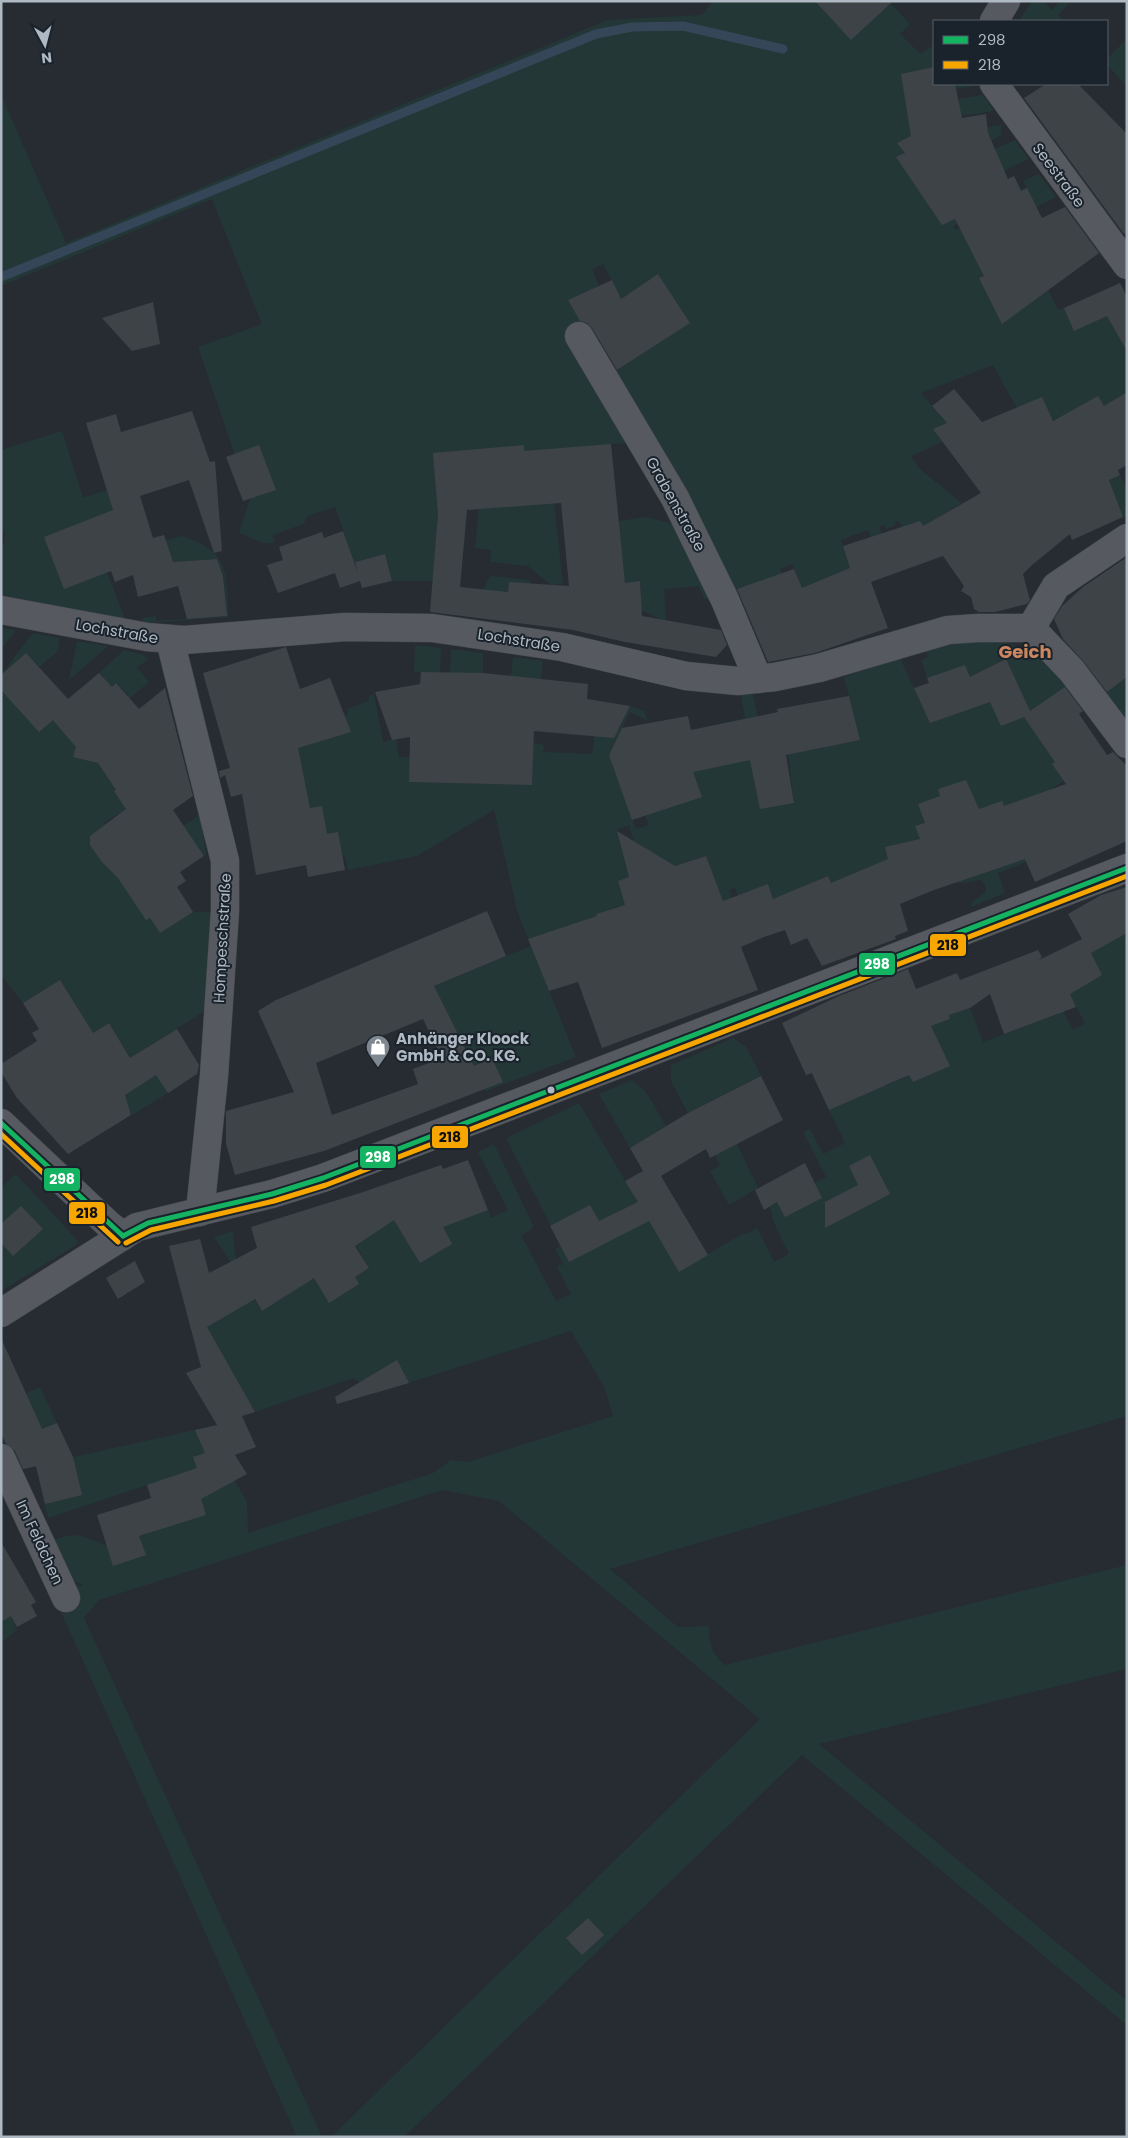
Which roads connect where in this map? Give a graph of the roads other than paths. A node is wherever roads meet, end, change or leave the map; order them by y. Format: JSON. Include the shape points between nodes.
{"nodes":[{"id":1,"x":1006,"y":1,"type":"edge"},
{"id":2,"x":995,"y":20,"type":"edge"},
{"id":3,"x":995,"y":85,"type":"edge"},
{"id":4,"x":1127,"y":265,"type":"edge"},
{"id":5,"x":579,"y":336,"type":"dead end"},
{"id":6,"x":1127,"y":538,"type":"edge"},
{"id":7,"x":1,"y":610,"type":"edge"},
{"id":8,"x":1030,"y":628,"type":"junction"},
{"id":9,"x":170,"y":640,"type":"junction"},
{"id":10,"x":758,"y":679,"type":"junction"},
{"id":11,"x":1127,"y":744,"type":"edge"},
{"id":12,"x":1127,"y":868,"type":"edge"},
{"id":13,"x":1,"y":1123,"type":"edge"},
{"id":14,"x":200,"y":1212,"type":"junction"},
{"id":15,"x":123,"y":1236,"type":"junction"},
{"id":16,"x":1,"y":1314,"type":"edge"},
{"id":17,"x":1,"y":1458,"type":"edge"},
{"id":18,"x":66,"y":1598,"type":"dead end"}],
"edges":[{"from":1,"to":2,"type":"street"},
{"from":3,"to":4,"type":"street","name":"Seestraße"},
{"from":5,"to":10,"type":"street","name":"Grabenstraße","via":[[675,498],[725,600]]},
{"from":6,"to":8,"type":"street","via":[[1056,586]]},
{"from":7,"to":9,"type":"street","name":"Lochstraße"},
{"from":8,"to":10,"type":"street","name":"Lochstraße","via":[[948,630],[819,668]]},
{"from":8,"to":11,"type":"street","via":[[1066,665]]},
{"from":9,"to":10,"type":"street","name":"Lochstraße","via":[[345,627],[432,628],[562,647],[703,679]]},
{"from":9,"to":14,"type":"street","name":"Hompeschstraße","via":[[225,861],[225,911],[214,1076]]},
{"from":12,"to":14,"type":"street","via":[[323,1178]]},
{"from":13,"to":15,"type":"street"},
{"from":14,"to":15,"type":"street","via":[[148,1223]]},
{"from":15,"to":16,"type":"street"},
{"from":17,"to":18,"type":"street","name":"Im Feldchen"}]}
